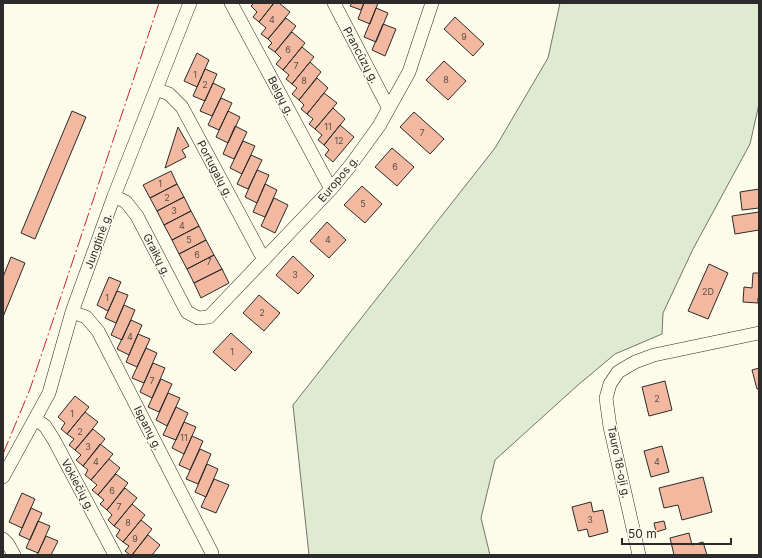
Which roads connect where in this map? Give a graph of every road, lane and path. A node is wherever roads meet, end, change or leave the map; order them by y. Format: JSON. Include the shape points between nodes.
{"nodes":[{"id":1,"x":190,"y":3,"type":"edge"},
{"id":2,"x":231,"y":3,"type":"edge"},
{"id":3,"x":334,"y":3,"type":"edge"},
{"id":4,"x":432,"y":3,"type":"edge"},
{"id":5,"x":156,"y":89,"type":"junction"},
{"id":6,"x":388,"y":107,"type":"junction"},
{"id":7,"x":331,"y":189,"type":"junction"},
{"id":8,"x":114,"y":196,"type":"junction"},
{"id":9,"x":264,"y":260,"type":"junction"},
{"id":10,"x":72,"y":312,"type":"junction"},
{"id":11,"x":198,"y":318,"type":"joint"},
{"id":12,"x":759,"y":333,"type":"edge"},
{"id":13,"x":35,"y":419,"type":"junction"},
{"id":14,"x":3,"y":476,"type":"edge"},
{"id":15,"x":3,"y":539,"type":"edge"},
{"id":16,"x":212,"y":553,"type":"dead end"},
{"id":17,"x":14,"y":555,"type":"edge"},
{"id":18,"x":116,"y":555,"type":"edge"},
{"id":19,"x":639,"y":555,"type":"edge"}],
"edges":[{"from":1,"to":5,"type":"street","name":"Jungtinė g."},
{"from":2,"to":7,"type":"street","name":"Belgų g."},
{"from":3,"to":6,"type":"street","name":"Prancūzų g."},
{"from":4,"to":6,"type":"street","name":"Europos g.","via":[[409,72]]},
{"from":5,"to":8,"type":"street","name":"Jungtinė g."},
{"from":5,"to":9,"type":"street","name":"Portugalų g.","via":[[169,94],[182,107]]},
{"from":6,"to":7,"type":"street","name":"Europos g.","via":[[379,126]]},
{"from":7,"to":9,"type":"street","name":"Europos g."},
{"from":8,"to":10,"type":"street","name":"Jungtinė g."},
{"from":8,"to":11,"type":"street","name":"Graikų g.","via":[[126,202],[137,216],[181,302],[187,312]]},
{"from":9,"to":11,"type":"street","name":"Europos g.","via":[[209,317]]},
{"from":10,"to":13,"type":"street","name":"Jungtinė g.","via":[[49,394]]},
{"from":10,"to":16,"type":"street","name":"Ispanų g.","via":[[86,317],[98,331]]},
{"from":12,"to":19,"type":"street","name":"Tauro 18-oji g.","via":[[654,355],[618,372],[610,384],[606,398],[610,427]]},
{"from":13,"to":14,"type":"street","name":"Jungtinė g."},
{"from":13,"to":18,"type":"street","name":"Vokiečių g.","via":[[45,426],[54,440]]},
{"from":15,"to":17,"type":"street"}]}
